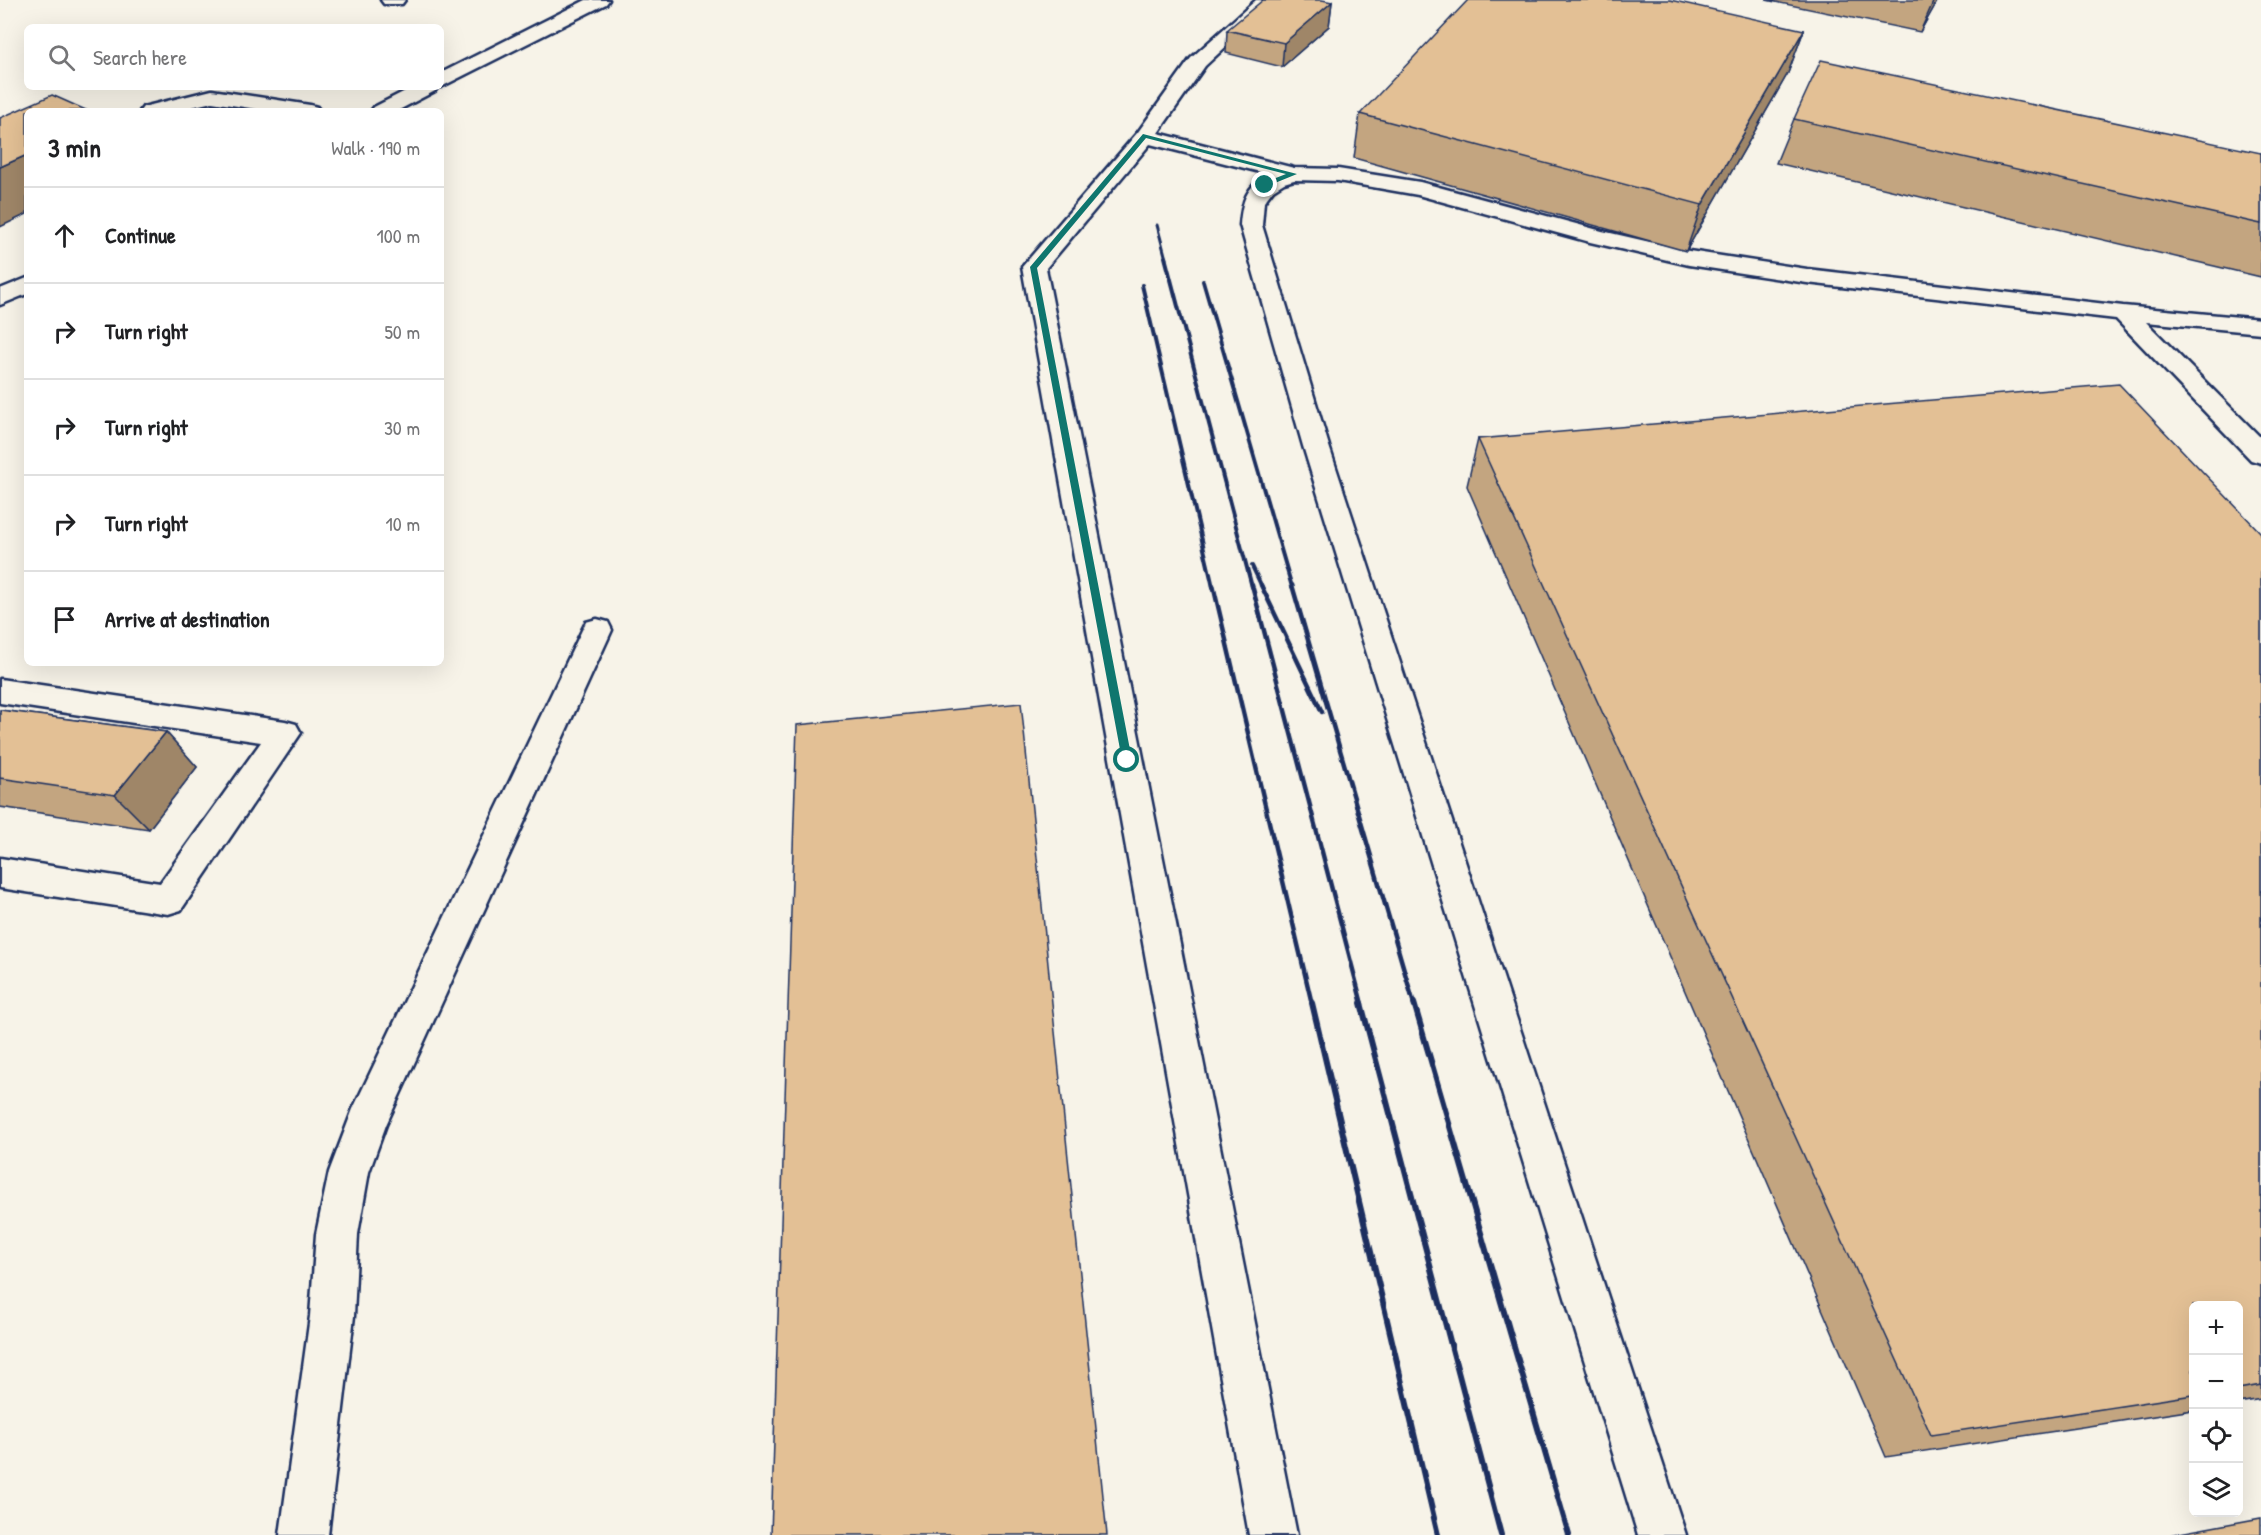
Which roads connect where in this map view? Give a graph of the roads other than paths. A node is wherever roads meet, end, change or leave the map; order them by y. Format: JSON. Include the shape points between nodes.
{"nodes":[{"id":1,"x":390,"y":0,"type":"edge"},
{"id":2,"x":396,"y":0,"type":"edge"},
{"id":3,"x":600,"y":0,"type":"edge"},
{"id":4,"x":1267,"y":0,"type":"edge"},
{"id":5,"x":444,"y":79,"type":"edge"},
{"id":6,"x":422,"y":90,"type":"edge"},
{"id":7,"x":162,"y":108,"type":"edge"},
{"id":8,"x":290,"y":108,"type":"edge"},
{"id":9,"x":387,"y":108,"type":"edge"},
{"id":10,"x":1145,"y":136,"type":"junction"},
{"id":11,"x":1294,"y":174,"type":"junction"},
{"id":12,"x":24,"y":286,"type":"edge"},
{"id":13,"x":0,"y":298,"type":"edge"},
{"id":14,"x":2123,"y":313,"type":"junction"},
{"id":15,"x":2261,"y":326,"type":"edge"},
{"id":16,"x":2261,"y":454,"type":"edge"},
{"id":17,"x":597,"y":630,"type":"dead end"},
{"id":18,"x":0,"y":691,"type":"edge"},
{"id":19,"x":0,"y":873,"type":"edge"},
{"id":20,"x":304,"y":1535,"type":"edge"},
{"id":21,"x":1274,"y":1535,"type":"edge"},
{"id":22,"x":1662,"y":1535,"type":"edge"}],
"edges":[{"from":1,"to":2,"type":"lane"},
{"from":3,"to":5,"type":"lane"},
{"from":4,"to":10,"type":"lane","via":[[1198,62]]},
{"from":6,"to":9,"type":"lane"},
{"from":7,"to":8,"type":"lane","via":[[212,96]]},
{"from":10,"to":11,"type":"lane"},
{"from":10,"to":21,"type":"lane","via":[[1034,267]]},
{"from":11,"to":14,"type":"lane","via":[[1338,175],[1420,189],[1689,258],[1807,276]]},
{"from":11,"to":22,"type":"lane","via":[[1265,185],[1252,202],[1251,225],[1316,446]]},
{"from":12,"to":13,"type":"lane"},
{"from":14,"to":15,"type":"lane"},
{"from":14,"to":16,"type":"lane"},
{"from":17,"to":20,"type":"lane","via":[[367,1122],[349,1172],[337,1234],[332,1316]]},
{"from":18,"to":19,"type":"lane","via":[[285,733],[168,899]]}]}
